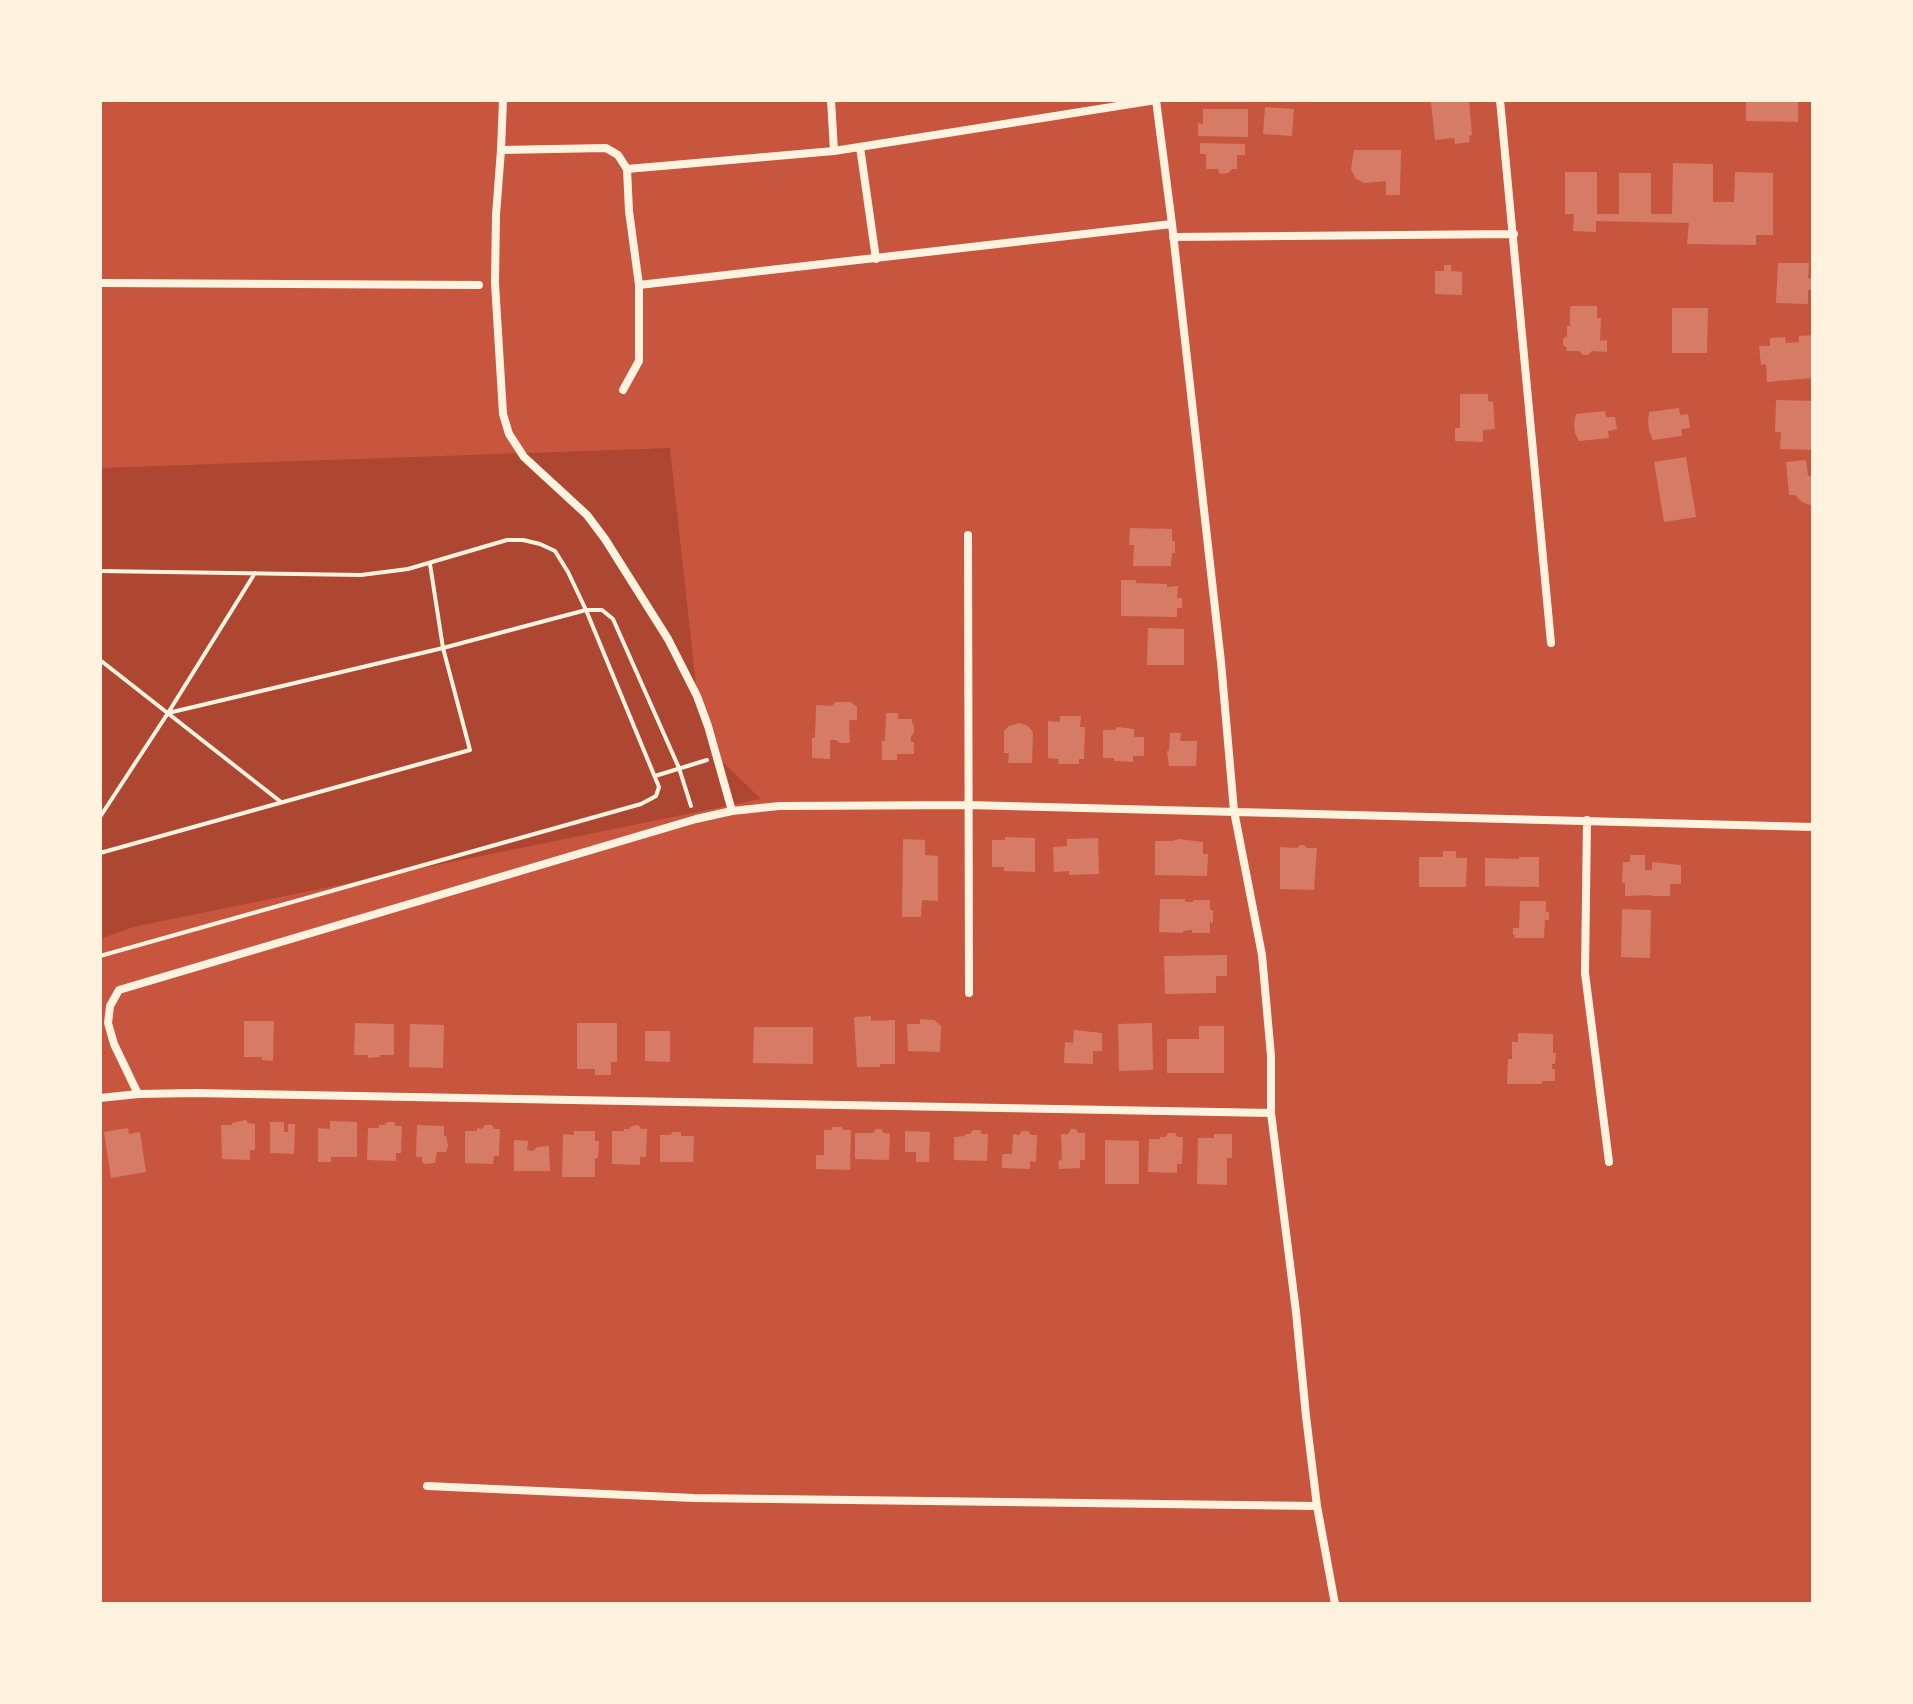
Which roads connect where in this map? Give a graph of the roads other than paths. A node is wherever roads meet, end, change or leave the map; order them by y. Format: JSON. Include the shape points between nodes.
{"nodes":[{"id":1,"x":503,"y":100,"type":"edge"},
{"id":2,"x":831,"y":100,"type":"edge"},
{"id":3,"x":1156,"y":100,"type":"edge"},
{"id":4,"x":1500,"y":100,"type":"edge"},
{"id":5,"x":860,"y":147,"type":"junction"},
{"id":6,"x":501,"y":150,"type":"junction"},
{"id":7,"x":834,"y":151,"type":"junction"},
{"id":8,"x":627,"y":169,"type":"junction"},
{"id":9,"x":1172,"y":224,"type":"junction"},
{"id":10,"x":1514,"y":234,"type":"junction"},
{"id":11,"x":1173,"y":237,"type":"junction"},
{"id":12,"x":876,"y":259,"type":"junction"},
{"id":13,"x":100,"y":283,"type":"edge"},
{"id":14,"x":479,"y":285,"type":"dead end"},
{"id":15,"x":639,"y":285,"type":"junction"},
{"id":16,"x":623,"y":390,"type":"dead end"},
{"id":17,"x":968,"y":535,"type":"dead end"},
{"id":18,"x":1551,"y":643,"type":"dead end"},
{"id":19,"x":968,"y":805,"type":"junction"},
{"id":20,"x":732,"y":811,"type":"junction"},
{"id":21,"x":1234,"y":811,"type":"junction"},
{"id":22,"x":1587,"y":820,"type":"junction"},
{"id":23,"x":1813,"y":827,"type":"edge"},
{"id":24,"x":969,"y":993,"type":"dead end"},
{"id":25,"x":138,"y":1094,"type":"junction"},
{"id":26,"x":100,"y":1098,"type":"edge"},
{"id":27,"x":1271,"y":1113,"type":"junction"},
{"id":28,"x":1609,"y":1162,"type":"dead end"},
{"id":29,"x":427,"y":1486,"type":"dead end"},
{"id":30,"x":1317,"y":1506,"type":"junction"},
{"id":31,"x":1335,"y":1604,"type":"edge"}],
"edges":[{"from":1,"to":6,"type":"street"},
{"from":2,"to":7,"type":"street"},
{"from":3,"to":5,"type":"street"},
{"from":3,"to":9,"type":"street"},
{"from":4,"to":10,"type":"street"},
{"from":5,"to":7,"type":"street"},
{"from":5,"to":12,"type":"street"},
{"from":6,"to":8,"type":"street","via":[[606,148]]},
{"from":6,"to":20,"type":"street","via":[[495,283],[503,414],[509,434],[524,457],[587,515],[676,653],[708,726]]},
{"from":7,"to":8,"type":"street"},
{"from":8,"to":15,"type":"street"},
{"from":9,"to":11,"type":"street"},
{"from":9,"to":12,"type":"street"},
{"from":10,"to":11,"type":"street"},
{"from":10,"to":18,"type":"street"},
{"from":11,"to":21,"type":"street"},
{"from":12,"to":15,"type":"street"},
{"from":13,"to":14,"type":"street"},
{"from":15,"to":16,"type":"street","via":[[639,361]]},
{"from":17,"to":19,"type":"street"},
{"from":19,"to":20,"type":"street"},
{"from":19,"to":21,"type":"street"},
{"from":19,"to":24,"type":"street"},
{"from":20,"to":25,"type":"street","via":[[119,990],[108,1023]]},
{"from":21,"to":22,"type":"street"},
{"from":21,"to":27,"type":"street","via":[[1262,955]]},
{"from":22,"to":23,"type":"street"},
{"from":22,"to":28,"type":"street","via":[[1585,973]]},
{"from":25,"to":26,"type":"street"},
{"from":25,"to":27,"type":"street"},
{"from":27,"to":30,"type":"street"},
{"from":29,"to":30,"type":"street","via":[[694,1498]]},
{"from":30,"to":31,"type":"street"}]}
